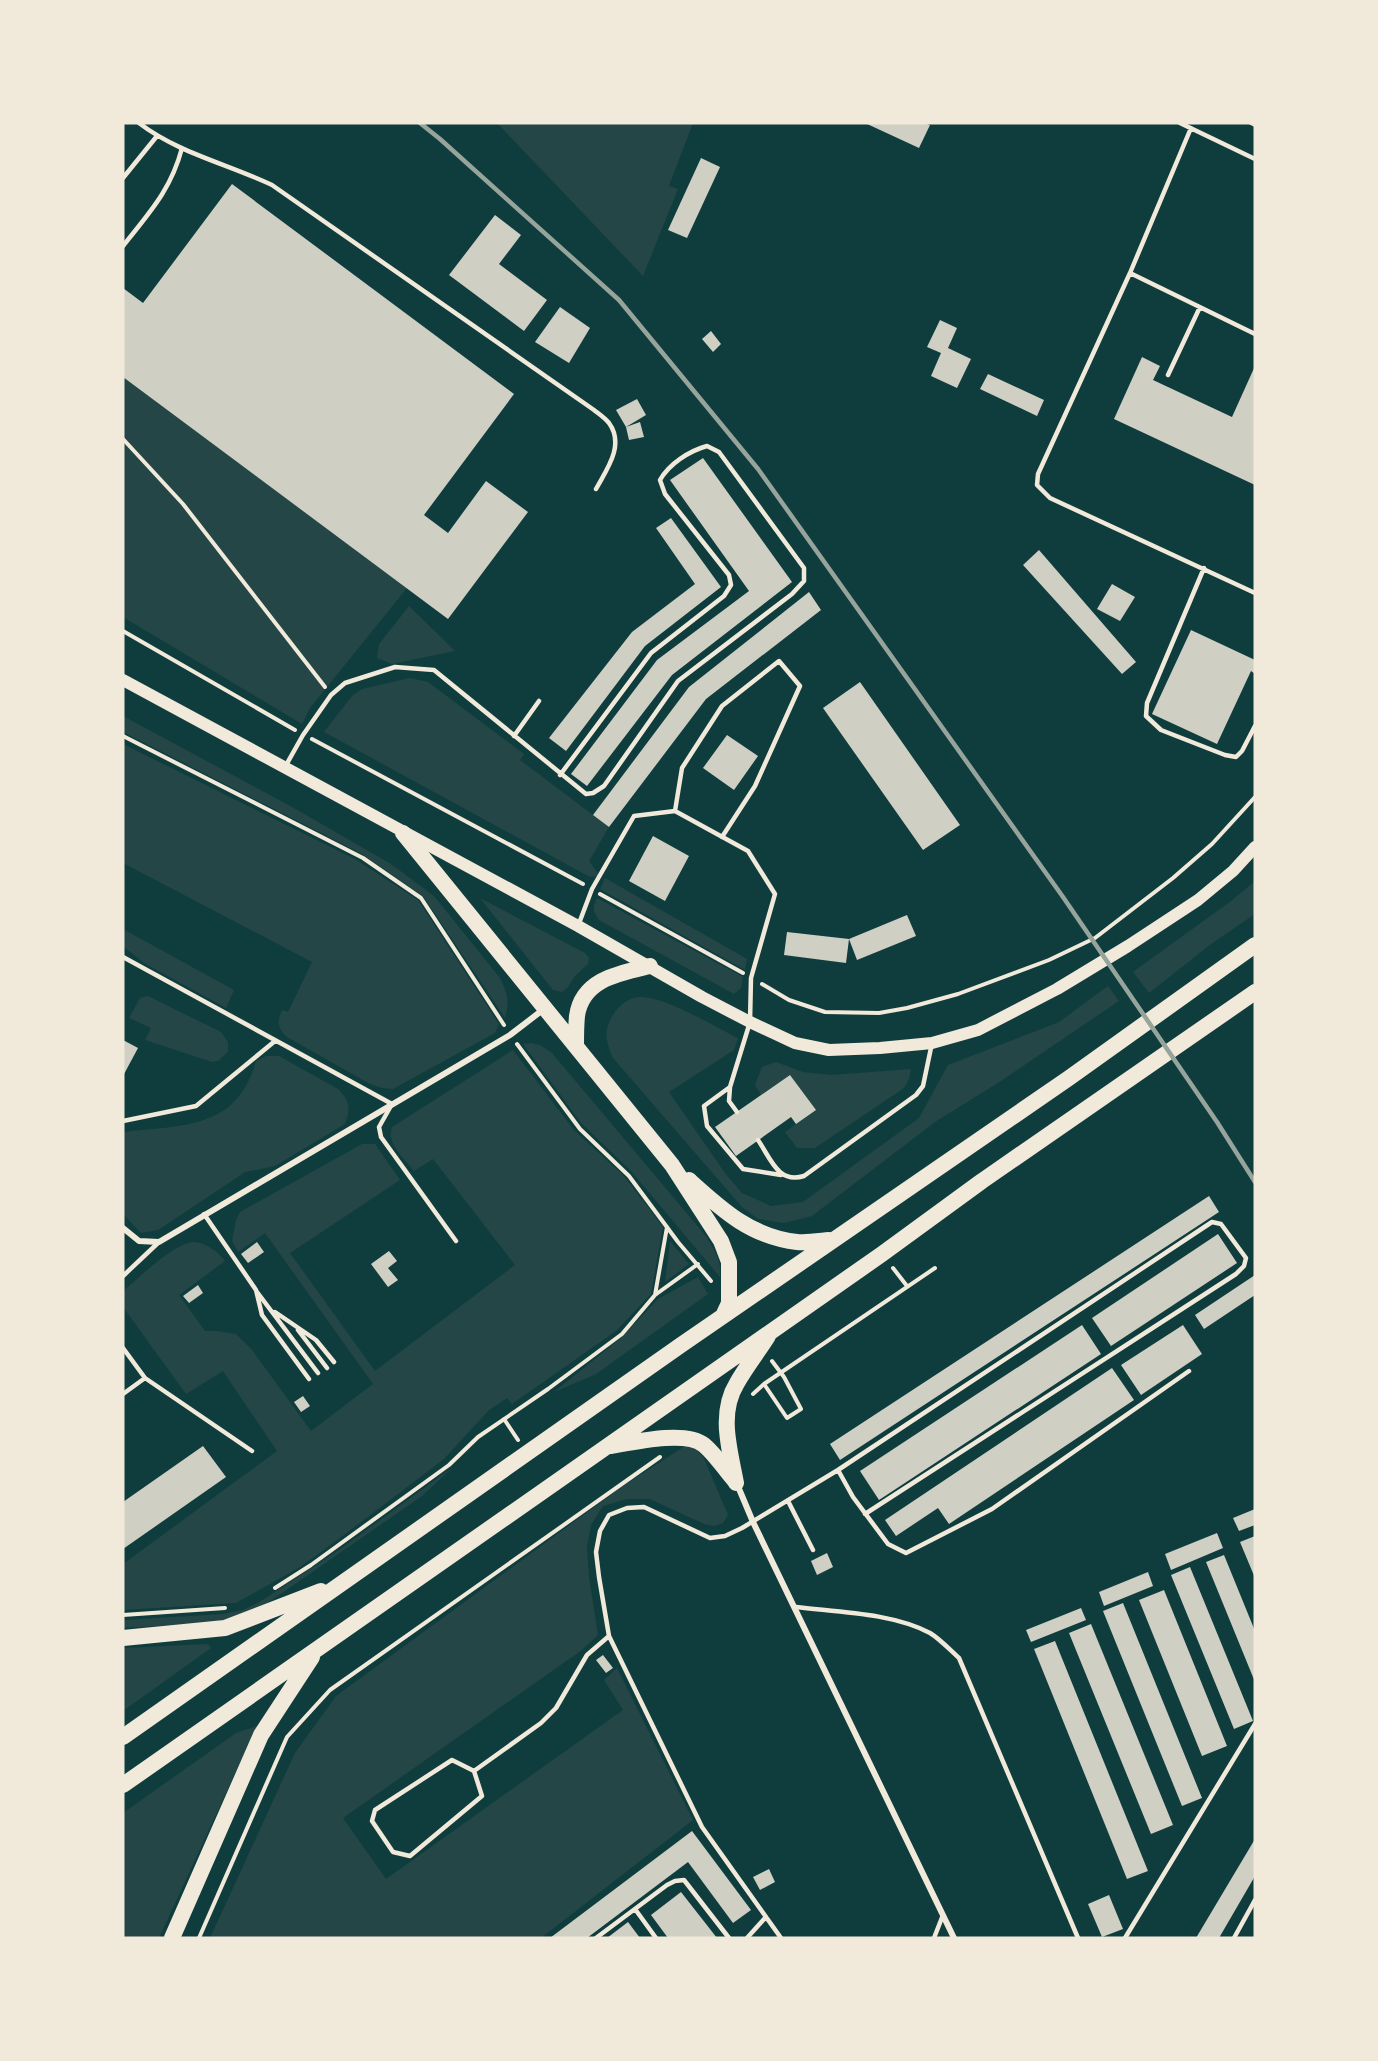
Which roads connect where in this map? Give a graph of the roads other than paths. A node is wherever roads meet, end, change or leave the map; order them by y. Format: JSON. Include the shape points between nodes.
{"nodes":[{"id":1,"x":139,"y":123,"type":"edge"},
{"id":2,"x":1180,"y":123,"type":"edge"},
{"id":3,"x":1191,"y":128,"type":"junction"},
{"id":4,"x":157,"y":136,"type":"junction"},
{"id":5,"x":182,"y":148,"type":"junction"},
{"id":6,"x":1255,"y":159,"type":"edge"},
{"id":7,"x":123,"y":178,"type":"edge"},
{"id":8,"x":123,"y":246,"type":"edge"},
{"id":9,"x":1130,"y":273,"type":"junction"},
{"id":10,"x":1200,"y":307,"type":"junction"},
{"id":11,"x":1255,"y":334,"type":"edge"},
{"id":12,"x":1168,"y":375,"type":"dead end"},
{"id":13,"x":596,"y":489,"type":"dead end"},
{"id":14,"x":1204,"y":568,"type":"junction"},
{"id":15,"x":1255,"y":593,"type":"edge"},
{"id":16,"x":123,"y":680,"type":"edge"},
{"id":17,"x":540,"y":701,"type":"dead end"},
{"id":18,"x":1255,"y":726,"type":"edge"},
{"id":19,"x":513,"y":736,"type":"junction"},
{"id":20,"x":285,"y":768,"type":"junction"},
{"id":21,"x":560,"y":775,"type":"junction"},
{"id":22,"x":675,"y":811,"type":"junction"},
{"id":23,"x":403,"y":832,"type":"junction"},
{"id":24,"x":722,"y":837,"type":"junction"},
{"id":25,"x":1255,"y":847,"type":"edge"},
{"id":26,"x":578,"y":926,"type":"junction"},
{"id":27,"x":1255,"y":945,"type":"edge"},
{"id":28,"x":123,"y":957,"type":"edge"},
{"id":29,"x":650,"y":966,"type":"junction"},
{"id":30,"x":1255,"y":992,"type":"edge"},
{"id":31,"x":545,"y":1008,"type":"junction"},
{"id":32,"x":750,"y":1022,"type":"junction"},
{"id":33,"x":275,"y":1041,"type":"junction"},
{"id":34,"x":932,"y":1043,"type":"junction"},
{"id":35,"x":576,"y":1045,"type":"junction"},
{"id":36,"x":730,"y":1087,"type":"junction"},
{"id":37,"x":392,"y":1104,"type":"junction"},
{"id":38,"x":737,"y":1112,"type":"dead end"},
{"id":39,"x":123,"y":1121,"type":"edge"},
{"id":40,"x":758,"y":1140,"type":"dead end"},
{"id":41,"x":672,"y":1166,"type":"junction"},
{"id":42,"x":781,"y":1174,"type":"junction"},
{"id":43,"x":204,"y":1214,"type":"junction"},
{"id":44,"x":123,"y":1228,"type":"edge"},
{"id":45,"x":831,"y":1240,"type":"junction"},
{"id":46,"x":456,"y":1241,"type":"dead end"},
{"id":47,"x":159,"y":1242,"type":"junction"},
{"id":48,"x":123,"y":1276,"type":"edge"},
{"id":49,"x":256,"y":1290,"type":"junction"},
{"id":50,"x":270,"y":1309,"type":"junction"},
{"id":51,"x":723,"y":1316,"type":"junction"},
{"id":52,"x":295,"y":1325,"type":"junction"},
{"id":53,"x":769,"y":1332,"type":"junction"},
{"id":54,"x":123,"y":1348,"type":"edge"},
{"id":55,"x":334,"y":1362,"type":"dead end"},
{"id":56,"x":327,"y":1368,"type":"dead end"},
{"id":57,"x":1190,"y":1371,"type":"dead end"},
{"id":58,"x":318,"y":1373,"type":"dead end"},
{"id":59,"x":145,"y":1378,"type":"junction"},
{"id":60,"x":309,"y":1378,"type":"dead end"},
{"id":61,"x":123,"y":1394,"type":"edge"},
{"id":62,"x":608,"y":1446,"type":"junction"},
{"id":63,"x":252,"y":1451,"type":"dead end"},
{"id":64,"x":838,"y":1470,"type":"junction"},
{"id":65,"x":736,"y":1483,"type":"junction"},
{"id":66,"x":788,"y":1501,"type":"junction"},
{"id":67,"x":865,"y":1514,"type":"junction"},
{"id":68,"x":753,"y":1522,"type":"junction"},
{"id":69,"x":813,"y":1550,"type":"dead end"},
{"id":70,"x":347,"y":1580,"type":"junction"},
{"id":71,"x":796,"y":1607,"type":"junction"},
{"id":72,"x":609,"y":1636,"type":"junction"},
{"id":73,"x":123,"y":1638,"type":"edge"},
{"id":74,"x":317,"y":1648,"type":"junction"},
{"id":75,"x":1255,"y":1724,"type":"edge"},
{"id":76,"x":123,"y":1737,"type":"edge"},
{"id":77,"x":474,"y":1771,"type":"junction"},
{"id":78,"x":123,"y":1785,"type":"edge"},
{"id":79,"x":1255,"y":1900,"type":"edge"},
{"id":80,"x":635,"y":1909,"type":"junction"},
{"id":81,"x":943,"y":1916,"type":"junction"},
{"id":82,"x":766,"y":1917,"type":"junction"},
{"id":83,"x":172,"y":1938,"type":"edge"},
{"id":84,"x":596,"y":1938,"type":"edge"},
{"id":85,"x":656,"y":1938,"type":"edge"},
{"id":86,"x":729,"y":1938,"type":"edge"},
{"id":87,"x":747,"y":1938,"type":"edge"},
{"id":88,"x":781,"y":1938,"type":"edge"},
{"id":89,"x":934,"y":1938,"type":"edge"},
{"id":90,"x":954,"y":1938,"type":"edge"},
{"id":91,"x":1078,"y":1938,"type":"edge"},
{"id":92,"x":1125,"y":1938,"type":"edge"},
{"id":93,"x":1234,"y":1938,"type":"edge"}],
"edges":[{"from":1,"to":4,"type":"lane"},
{"from":2,"to":3,"type":"lane"},
{"from":3,"to":6,"type":"lane"},
{"from":3,"to":9,"type":"lane"},
{"from":4,"to":5,"type":"lane"},
{"from":4,"to":7,"type":"lane"},
{"from":5,"to":8,"type":"lane","via":[[164,193]]},
{"from":5,"to":13,"type":"lane","via":[[272,185],[594,410],[609,423],[615,437],[611,463]]},
{"from":9,"to":10,"type":"lane"},
{"from":9,"to":14,"type":"lane","via":[[1038,474],[1037,485],[1050,498]]},
{"from":10,"to":11,"type":"lane"},
{"from":10,"to":12,"type":"lane"},
{"from":14,"to":15,"type":"lane"},
{"from":14,"to":18,"type":"lane","via":[[1147,703],[1146,716],[1161,730],[1236,757]]},
{"from":16,"to":20,"type":"main road"},
{"from":17,"to":19,"type":"lane"},
{"from":19,"to":20,"type":"lane","via":[[434,670],[394,667],[345,683],[332,695]]},
{"from":19,"to":21,"type":"lane"},
{"from":20,"to":23,"type":"main road"},
{"from":21,"to":21,"type":"lane","via":[[586,794],[604,786],[678,681],[804,582],[804,568],[719,452],[707,446],[666,470],[660,480],[665,494],[729,575],[731,585],[724,596],[651,653]]},
{"from":22,"to":24,"type":"lane"},
{"from":22,"to":24,"type":"lane","via":[[682,768],[722,706],[779,661],[800,686],[755,786]]},
{"from":22,"to":26,"type":"lane","via":[[634,816],[592,889]]},
{"from":23,"to":26,"type":"main road"},
{"from":23,"to":31,"type":"highway"},
{"from":24,"to":32,"type":"lane","via":[[748,851],[774,894],[751,978]]},
{"from":25,"to":34,"type":"main road","via":[[1198,900],[1128,946],[978,1030]]},
{"from":26,"to":29,"type":"main road"},
{"from":27,"to":45,"type":"highway"},
{"from":28,"to":33,"type":"lane"},
{"from":29,"to":32,"type":"main road"},
{"from":29,"to":35,"type":"highway","via":[[604,979],[587,992],[577,1014]]},
{"from":30,"to":53,"type":"highway"},
{"from":31,"to":35,"type":"highway"},
{"from":31,"to":37,"type":"street","via":[[510,1035]]},
{"from":32,"to":34,"type":"main road","via":[[795,1043],[829,1050]]},
{"from":32,"to":36,"type":"lane"},
{"from":33,"to":37,"type":"lane"},
{"from":33,"to":39,"type":"lane","via":[[196,1106]]},
{"from":34,"to":42,"type":"lane","via":[[923,1086],[916,1095],[804,1176],[793,1179]]},
{"from":35,"to":41,"type":"highway"},
{"from":36,"to":38,"type":"lane","via":[[729,1101]]},
{"from":36,"to":42,"type":"lane","via":[[704,1106],[707,1126],[743,1169]]},
{"from":37,"to":43,"type":"street"},
{"from":37,"to":46,"type":"lane","via":[[379,1127],[381,1137]]},
{"from":40,"to":42,"type":"lane"},
{"from":41,"to":45,"type":"highway","via":[[722,1209],[767,1236],[799,1242]]},
{"from":41,"to":51,"type":"highway","via":[[721,1241],[729,1262],[729,1303]]},
{"from":43,"to":47,"type":"street"},
{"from":43,"to":49,"type":"lane"},
{"from":44,"to":47,"type":"street","via":[[139,1241]]},
{"from":45,"to":51,"type":"highway"},
{"from":47,"to":48,"type":"lane"},
{"from":49,"to":50,"type":"lane"},
{"from":49,"to":60,"type":"lane","via":[[262,1315]]},
{"from":50,"to":52,"type":"lane"},
{"from":50,"to":58,"type":"lane"},
{"from":51,"to":70,"type":"highway"},
{"from":52,"to":55,"type":"lane","via":[[316,1340]]},
{"from":52,"to":56,"type":"lane"},
{"from":53,"to":62,"type":"highway"},
{"from":53,"to":65,"type":"highway","via":[[729,1398],[726,1425]]},
{"from":54,"to":59,"type":"lane"},
{"from":57,"to":67,"type":"lane","via":[[992,1509],[906,1553],[888,1544]]},
{"from":59,"to":61,"type":"lane"},
{"from":59,"to":63,"type":"lane"},
{"from":62,"to":65,"type":"highway","via":[[658,1439],[703,1443]]},
{"from":62,"to":74,"type":"highway"},
{"from":64,"to":66,"type":"lane"},
{"from":64,"to":67,"type":"lane"},
{"from":64,"to":67,"type":"lane","via":[[1212,1222],[1221,1224],[1246,1258],[1236,1274]]},
{"from":65,"to":68,"type":"street"},
{"from":66,"to":68,"type":"lane"},
{"from":66,"to":69,"type":"lane"},
{"from":68,"to":71,"type":"street"},
{"from":68,"to":72,"type":"lane","via":[[724,1536],[710,1538],[644,1507],[609,1515],[600,1531],[596,1552]]},
{"from":70,"to":73,"type":"highway","via":[[225,1628]]},
{"from":70,"to":76,"type":"highway"},
{"from":71,"to":81,"type":"street"},
{"from":71,"to":91,"type":"lane","via":[[857,1613],[897,1622],[931,1634],[959,1658]]},
{"from":72,"to":77,"type":"lane","via":[[587,1655],[556,1708]]},
{"from":72,"to":82,"type":"lane","via":[[702,1827]]},
{"from":74,"to":78,"type":"highway"},
{"from":74,"to":83,"type":"highway","via":[[261,1735]]},
{"from":75,"to":92,"type":"lane"},
{"from":77,"to":77,"type":"lane","via":[[452,1760],[375,1810],[372,1821],[393,1852],[410,1856],[482,1796]]},
{"from":79,"to":93,"type":"lane"},
{"from":80,"to":84,"type":"lane"},
{"from":80,"to":85,"type":"lane"},
{"from":80,"to":86,"type":"lane","via":[[675,1881],[684,1880]]},
{"from":81,"to":89,"type":"lane"},
{"from":81,"to":90,"type":"street"},
{"from":82,"to":87,"type":"lane"},
{"from":82,"to":88,"type":"lane"}]}
